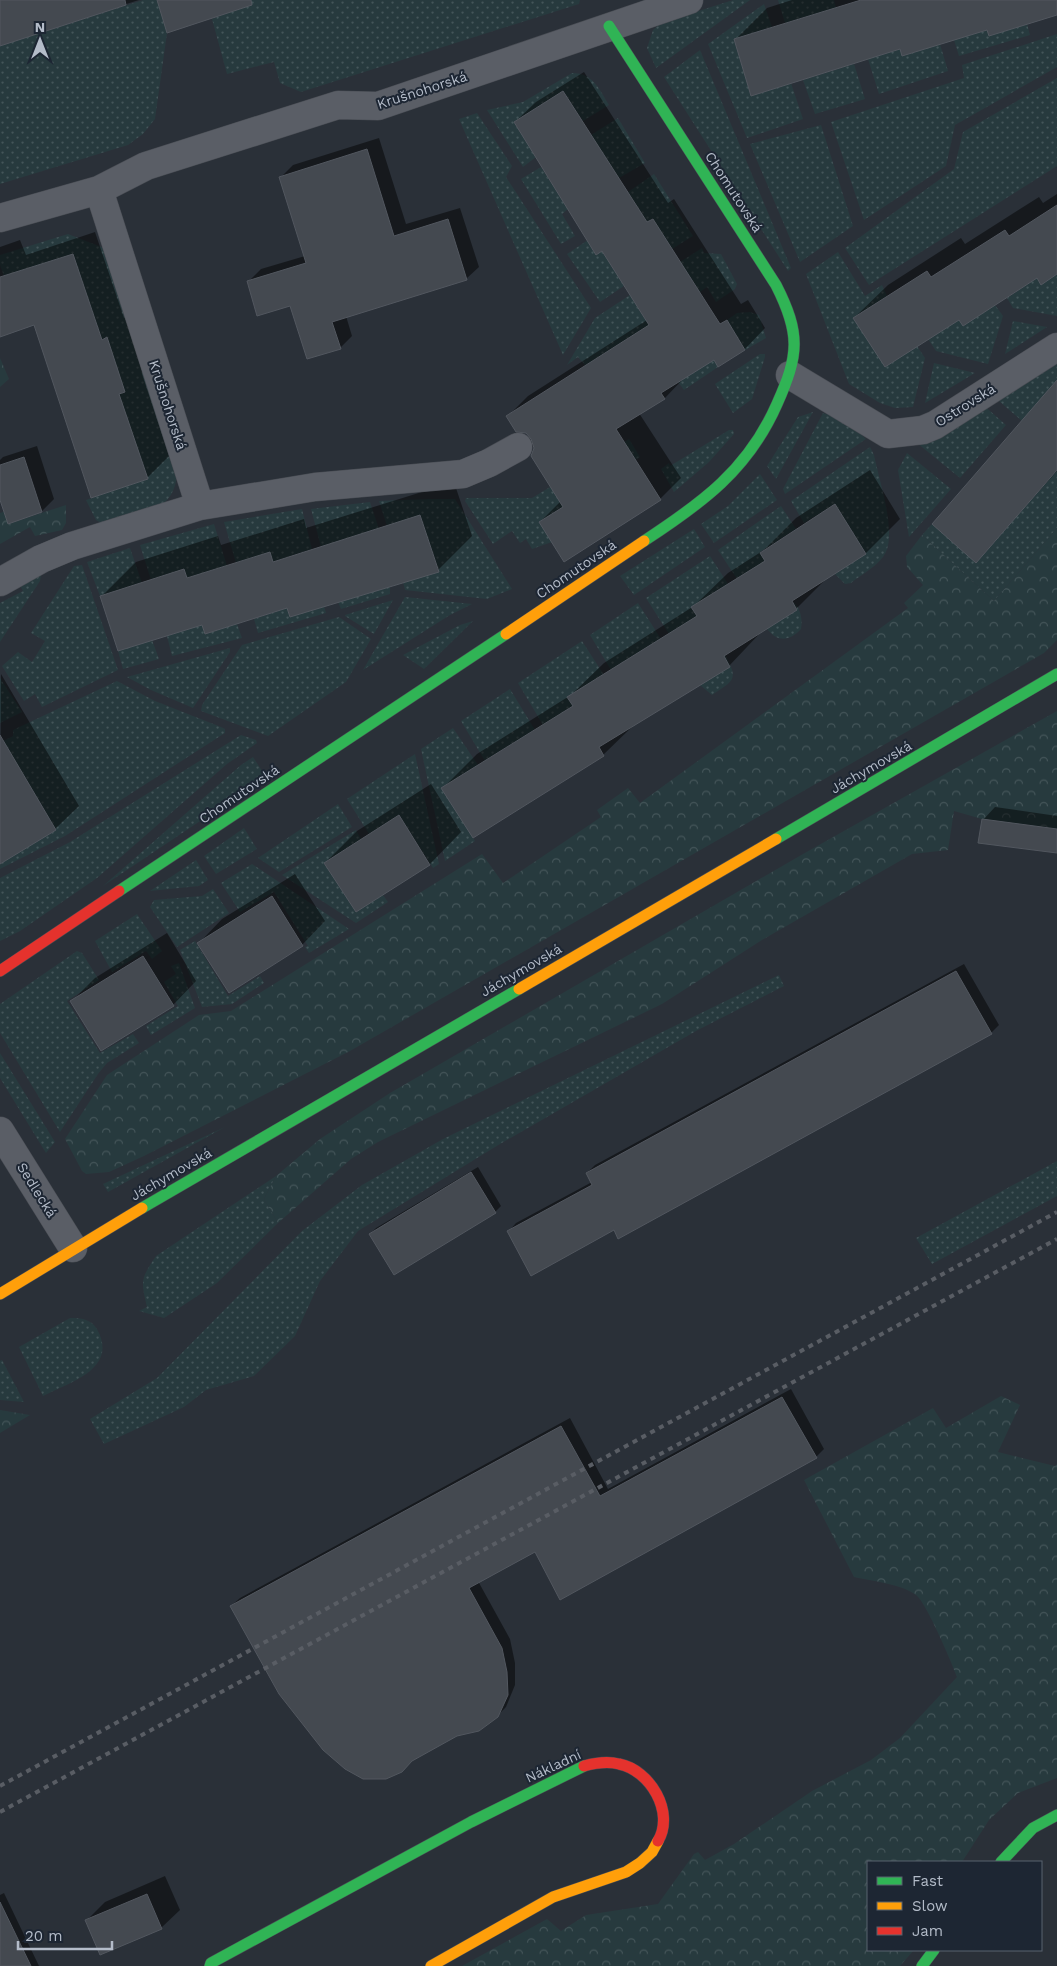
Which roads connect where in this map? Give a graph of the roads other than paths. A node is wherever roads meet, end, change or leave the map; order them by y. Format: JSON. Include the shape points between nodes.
{"nodes":[{"id":1,"x":689,"y":0,"type":"edge"},
{"id":2,"x":609,"y":26,"type":"junction"},
{"id":3,"x":99,"y":190,"type":"junction"},
{"id":4,"x":0,"y":218,"type":"edge"},
{"id":5,"x":1057,"y":348,"type":"edge"},
{"id":6,"x":790,"y":375,"type":"junction"},
{"id":7,"x":518,"y":447,"type":"dead end"},
{"id":8,"x":200,"y":506,"type":"junction"},
{"id":9,"x":0,"y":582,"type":"edge"},
{"id":10,"x":1057,"y":674,"type":"edge"},
{"id":11,"x":0,"y":971,"type":"edge"},
{"id":12,"x":0,"y":1131,"type":"edge"},
{"id":13,"x":73,"y":1248,"type":"junction"},
{"id":14,"x":0,"y":1294,"type":"edge"},
{"id":15,"x":1057,"y":1815,"type":"edge"},
{"id":16,"x":1002,"y":1861,"type":"edge"},
{"id":17,"x":933,"y":1951,"type":"edge"},
{"id":18,"x":210,"y":1966,"type":"edge"},
{"id":19,"x":431,"y":1966,"type":"edge"},
{"id":20,"x":922,"y":1966,"type":"edge"}],
"edges":[{"from":1,"to":2,"type":"street","name":"Krušnohorská"},
{"from":2,"to":3,"type":"street","name":"Krušnohorská","via":[[378,106],[338,106],[146,166]]},
{"from":2,"to":6,"type":"street","name":"Chomutovská","via":[[789,309],[795,354]]},
{"from":3,"to":4,"type":"street","name":"Krušnohorská"},
{"from":3,"to":8,"type":"street","name":"Krušnohorská"},
{"from":5,"to":6,"type":"street","name":"Ostrovská","via":[[935,425],[900,433],[888,434]]},
{"from":6,"to":11,"type":"street","name":"Chomutovská","via":[[771,422],[750,456],[722,488]]},
{"from":7,"to":8,"type":"street","via":[[463,474],[314,487]]},
{"from":8,"to":9,"type":"street","via":[[72,546]]},
{"from":10,"to":13,"type":"street","name":"Jáchymovská"},
{"from":12,"to":13,"type":"street","name":"Sedlecká"},
{"from":13,"to":14,"type":"street","name":"Jáchymovská"},
{"from":15,"to":16,"type":"street","via":[[1044,1819],[1026,1834]]},
{"from":17,"to":20,"type":"street"},
{"from":18,"to":19,"type":"street","name":"Nákladní","via":[[471,1822],[582,1766],[618,1763],[647,1779],[663,1809],[663,1829],[651,1856],[635,1869],[557,1895]]}]}
